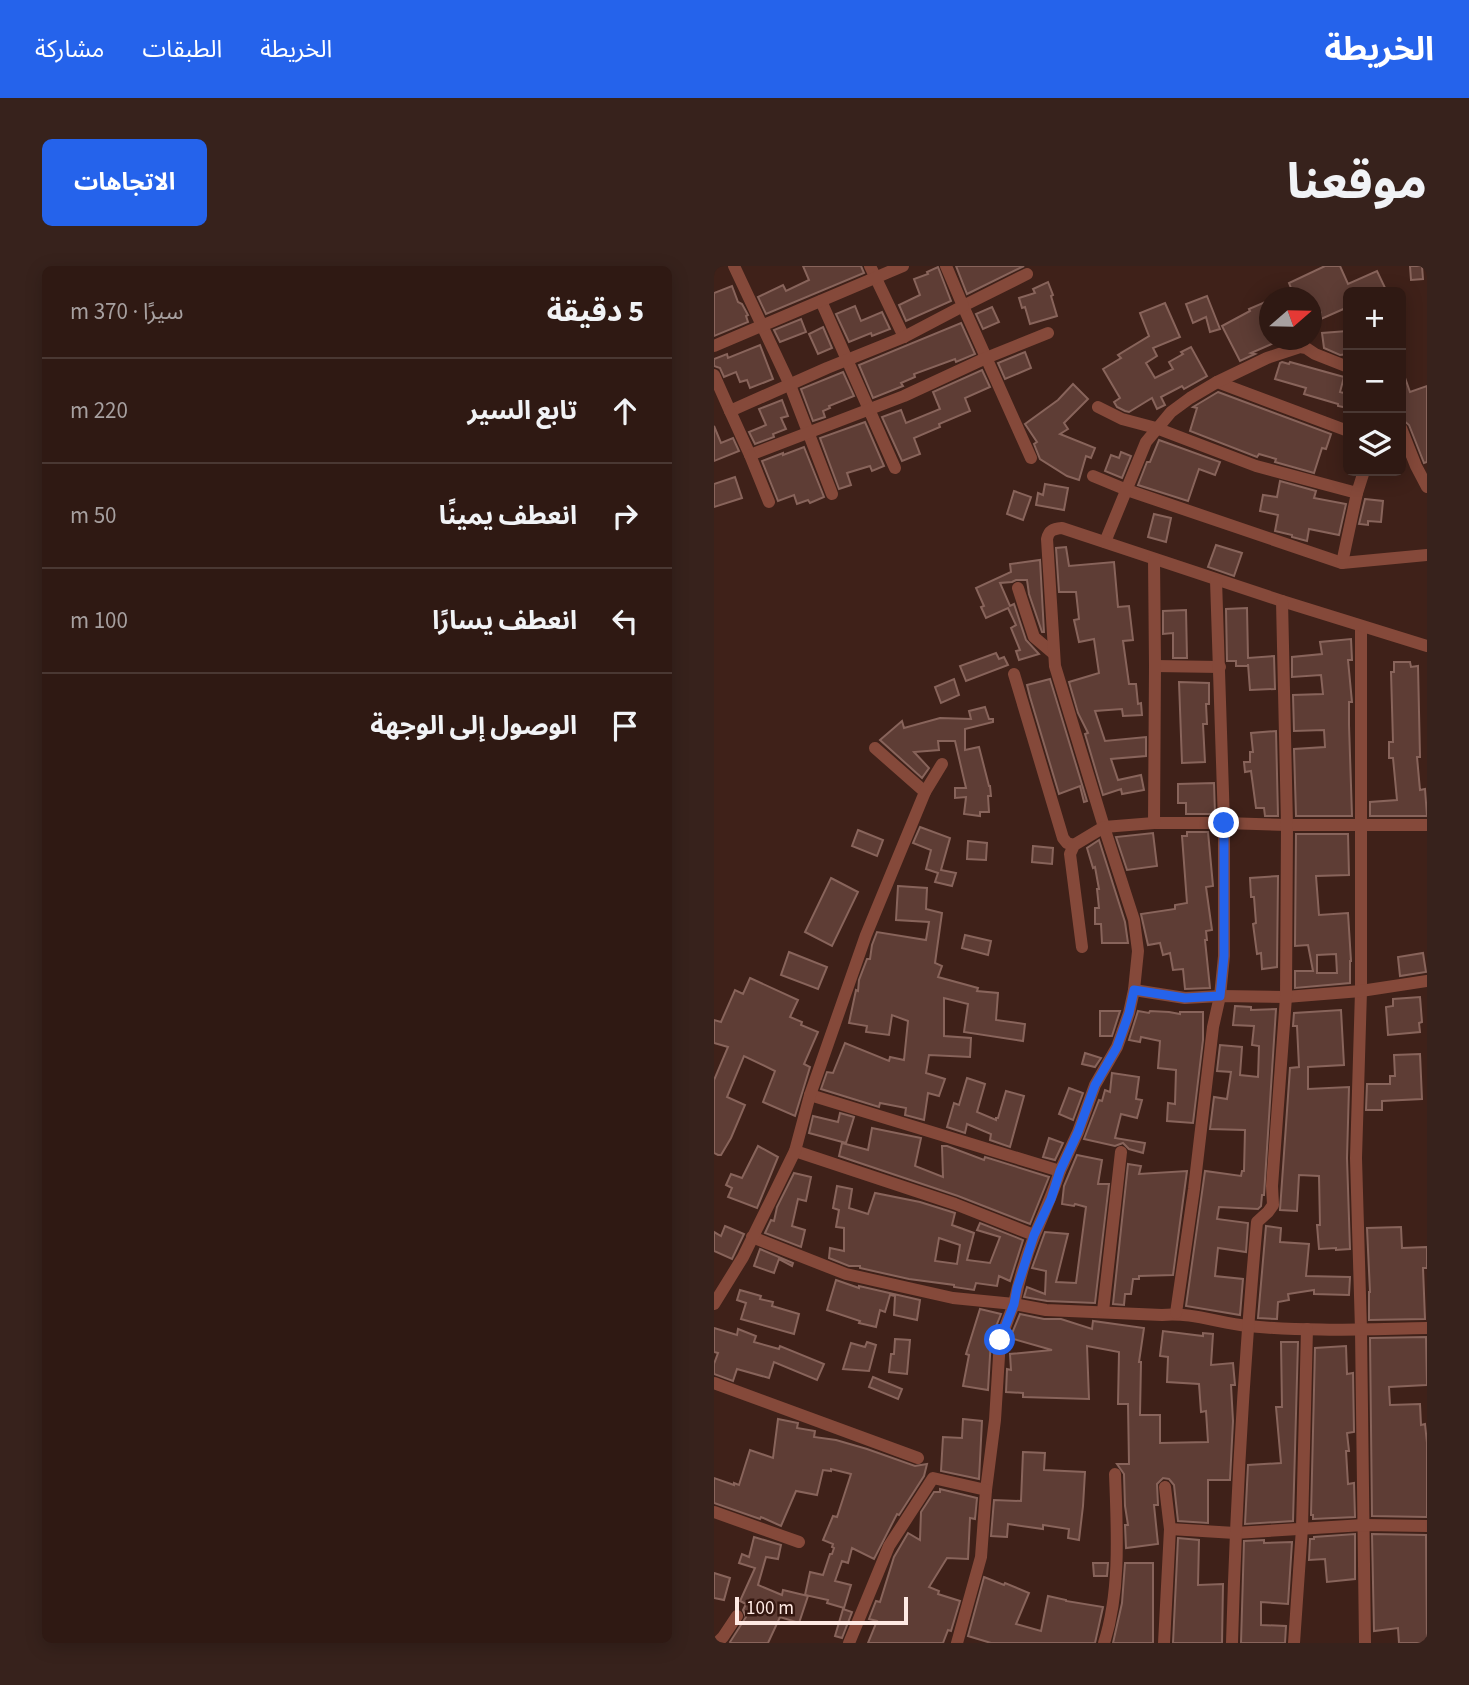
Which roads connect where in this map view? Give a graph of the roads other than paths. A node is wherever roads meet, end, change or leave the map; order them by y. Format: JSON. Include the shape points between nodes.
{"nodes":[{"id":1,"x":734,"y":266,"type":"edge"},
{"id":2,"x":903,"y":266,"type":"edge"},
{"id":3,"x":946,"y":266,"type":"edge"},
{"id":4,"x":873,"y":272,"type":"edge"},
{"id":5,"x":1027,"y":274,"type":"dead end"},
{"id":6,"x":821,"y":301,"type":"junction"},
{"id":7,"x":963,"y":306,"type":"junction"},
{"id":8,"x":763,"y":325,"type":"junction"},
{"id":9,"x":1048,"y":333,"type":"dead end"},
{"id":10,"x":904,"y":337,"type":"junction"},
{"id":11,"x":714,"y":346,"type":"edge"},
{"id":12,"x":986,"y":358,"type":"junction"},
{"id":13,"x":848,"y":360,"type":"junction"},
{"id":14,"x":1343,"y":365,"type":"edge"},
{"id":15,"x":714,"y":375,"type":"edge"},
{"id":16,"x":1217,"y":382,"type":"junction"},
{"id":17,"x":790,"y":385,"type":"junction"},
{"id":18,"x":1098,"y":407,"type":"dead end"},
{"id":19,"x":869,"y":409,"type":"junction"},
{"id":20,"x":730,"y":411,"type":"junction"},
{"id":21,"x":1156,"y":428,"type":"junction"},
{"id":22,"x":1343,"y":429,"type":"edge"},
{"id":23,"x":809,"y":433,"type":"junction"},
{"id":24,"x":1406,"y":441,"type":"edge"},
{"id":25,"x":750,"y":455,"type":"junction"},
{"id":26,"x":1031,"y":458,"type":"dead end"},
{"id":27,"x":895,"y":468,"type":"dead end"},
{"id":28,"x":1093,"y":476,"type":"dead end"},
{"id":29,"x":1362,"y":476,"type":"edge"},
{"id":30,"x":1427,"y":487,"type":"edge"},
{"id":31,"x":1127,"y":490,"type":"junction"},
{"id":32,"x":1357,"y":493,"type":"junction"},
{"id":33,"x":832,"y":494,"type":"dead end"},
{"id":34,"x":769,"y":502,"type":"dead end"},
{"id":35,"x":1105,"y":542,"type":"junction"},
{"id":36,"x":1427,"y":555,"type":"edge"},
{"id":37,"x":1154,"y":559,"type":"junction"},
{"id":38,"x":1342,"y":563,"type":"junction"},
{"id":39,"x":1216,"y":580,"type":"junction"},
{"id":40,"x":1018,"y":588,"type":"dead end"},
{"id":41,"x":1282,"y":601,"type":"junction"},
{"id":42,"x":1361,"y":627,"type":"junction"},
{"id":43,"x":1427,"y":646,"type":"edge"},
{"id":44,"x":1054,"y":654,"type":"junction"},
{"id":45,"x":1155,"y":666,"type":"junction"},
{"id":46,"x":1220,"y":667,"type":"junction"},
{"id":47,"x":1014,"y":674,"type":"dead end"},
{"id":48,"x":875,"y":748,"type":"dead end"},
{"id":49,"x":942,"y":764,"type":"dead end"},
{"id":50,"x":925,"y":792,"type":"junction"},
{"id":51,"x":1154,"y":823,"type":"junction"},
{"id":52,"x":1224,"y":823,"type":"junction"},
{"id":53,"x":1287,"y":825,"type":"junction"},
{"id":54,"x":1360,"y":825,"type":"junction"},
{"id":55,"x":1427,"y":825,"type":"edge"},
{"id":56,"x":1104,"y":827,"type":"junction"},
{"id":57,"x":1074,"y":845,"type":"junction"},
{"id":58,"x":1082,"y":947,"type":"dead end"},
{"id":59,"x":1427,"y":981,"type":"edge"},
{"id":60,"x":1134,"y":990,"type":"junction"},
{"id":61,"x":1361,"y":991,"type":"junction"},
{"id":62,"x":1220,"y":996,"type":"junction"},
{"id":63,"x":1286,"y":997,"type":"junction"},
{"id":64,"x":810,"y":1095,"type":"junction"},
{"id":65,"x":794,"y":1152,"type":"junction"},
{"id":66,"x":1121,"y":1152,"type":"dead end"},
{"id":67,"x":1060,"y":1171,"type":"junction"},
{"id":68,"x":1034,"y":1235,"type":"junction"},
{"id":69,"x":752,"y":1237,"type":"junction"},
{"id":70,"x":714,"y":1304,"type":"edge"},
{"id":71,"x":1014,"y":1304,"type":"junction"},
{"id":72,"x":1103,"y":1311,"type":"junction"},
{"id":73,"x":1177,"y":1313,"type":"junction"},
{"id":74,"x":1247,"y":1326,"type":"junction"},
{"id":75,"x":1427,"y":1328,"type":"edge"},
{"id":76,"x":1307,"y":1329,"type":"junction"},
{"id":77,"x":1361,"y":1329,"type":"junction"},
{"id":78,"x":714,"y":1383,"type":"edge"},
{"id":79,"x":918,"y":1458,"type":"dead end"},
{"id":80,"x":1115,"y":1474,"type":"dead end"},
{"id":81,"x":1165,"y":1488,"type":"dead end"},
{"id":82,"x":986,"y":1490,"type":"junction"},
{"id":83,"x":714,"y":1512,"type":"edge"},
{"id":84,"x":1364,"y":1525,"type":"junction"},
{"id":85,"x":1427,"y":1526,"type":"edge"},
{"id":86,"x":1170,"y":1528,"type":"junction"},
{"id":87,"x":1302,"y":1528,"type":"junction"},
{"id":88,"x":1236,"y":1533,"type":"junction"},
{"id":89,"x":799,"y":1542,"type":"dead end"},
{"id":90,"x":737,"y":1616,"type":"dead end"},
{"id":91,"x":717,"y":1643,"type":"edge"},
{"id":92,"x":849,"y":1643,"type":"edge"},
{"id":93,"x":957,"y":1643,"type":"edge"},
{"id":94,"x":1104,"y":1643,"type":"edge"},
{"id":95,"x":1164,"y":1643,"type":"edge"},
{"id":96,"x":1233,"y":1643,"type":"edge"},
{"id":97,"x":1294,"y":1643,"type":"edge"},
{"id":98,"x":1365,"y":1643,"type":"edge"}],
"edges":[{"from":1,"to":8,"type":"street"},
{"from":2,"to":4,"type":"street"},
{"from":3,"to":7,"type":"street"},
{"from":4,"to":6,"type":"street"},
{"from":4,"to":10,"type":"street"},
{"from":5,"to":7,"type":"street"},
{"from":6,"to":8,"type":"street"},
{"from":6,"to":13,"type":"street"},
{"from":7,"to":10,"type":"street"},
{"from":7,"to":12,"type":"street"},
{"from":8,"to":11,"type":"street"},
{"from":8,"to":17,"type":"street"},
{"from":9,"to":12,"type":"street"},
{"from":10,"to":13,"type":"street"},
{"from":12,"to":19,"type":"street"},
{"from":12,"to":26,"type":"street"},
{"from":13,"to":17,"type":"street"},
{"from":13,"to":19,"type":"street"},
{"from":14,"to":16,"type":"street","via":[[1300,347]]},
{"from":15,"to":20,"type":"street"},
{"from":16,"to":21,"type":"street","via":[[1171,412]]},
{"from":16,"to":22,"type":"street"},
{"from":17,"to":20,"type":"street"},
{"from":17,"to":23,"type":"street"},
{"from":18,"to":21,"type":"street"},
{"from":19,"to":23,"type":"street"},
{"from":19,"to":27,"type":"street"},
{"from":20,"to":25,"type":"street"},
{"from":21,"to":31,"type":"street"},
{"from":21,"to":32,"type":"street","via":[[1256,466]]},
{"from":23,"to":25,"type":"street"},
{"from":23,"to":33,"type":"street"},
{"from":24,"to":30,"type":"street"},
{"from":25,"to":34,"type":"street"},
{"from":28,"to":31,"type":"street"},
{"from":29,"to":32,"type":"street"},
{"from":31,"to":35,"type":"street"},
{"from":31,"to":38,"type":"street"},
{"from":32,"to":38,"type":"street"},
{"from":35,"to":37,"type":"street"},
{"from":35,"to":44,"type":"street","via":[[1062,528],[1048,533]]},
{"from":36,"to":38,"type":"street"},
{"from":37,"to":39,"type":"street"},
{"from":37,"to":45,"type":"street"},
{"from":39,"to":41,"type":"street"},
{"from":39,"to":46,"type":"street"},
{"from":40,"to":44,"type":"street","via":[[1034,637]]},
{"from":41,"to":42,"type":"street"},
{"from":41,"to":53,"type":"street"},
{"from":42,"to":43,"type":"street"},
{"from":42,"to":54,"type":"street"},
{"from":44,"to":56,"type":"street"},
{"from":45,"to":46,"type":"street"},
{"from":45,"to":51,"type":"street"},
{"from":46,"to":52,"type":"street"},
{"from":47,"to":57,"type":"street","via":[[1063,838]]},
{"from":48,"to":50,"type":"street"},
{"from":49,"to":50,"type":"street"},
{"from":50,"to":64,"type":"street","via":[[866,935]]},
{"from":51,"to":52,"type":"street"},
{"from":51,"to":56,"type":"street"},
{"from":52,"to":53,"type":"street"},
{"from":52,"to":62,"type":"street"},
{"from":53,"to":54,"type":"street"},
{"from":53,"to":63,"type":"street"},
{"from":54,"to":55,"type":"street"},
{"from":54,"to":61,"type":"street"},
{"from":56,"to":57,"type":"street"},
{"from":56,"to":60,"type":"street","via":[[1134,920],[1138,951]]},
{"from":57,"to":58,"type":"street","via":[[1070,854]]},
{"from":59,"to":61,"type":"street"},
{"from":60,"to":62,"type":"street","via":[[1185,998]]},
{"from":60,"to":67,"type":"street","via":[[1117,1047],[1095,1085]]},
{"from":61,"to":63,"type":"street"},
{"from":61,"to":77,"type":"street","via":[[1356,1158]]},
{"from":62,"to":63,"type":"street"},
{"from":62,"to":73,"type":"street"},
{"from":63,"to":74,"type":"street","via":[[1273,1205],[1257,1222]]},
{"from":64,"to":65,"type":"street"},
{"from":64,"to":67,"type":"street"},
{"from":65,"to":68,"type":"street"},
{"from":65,"to":69,"type":"street"},
{"from":66,"to":72,"type":"street"},
{"from":67,"to":68,"type":"street"},
{"from":68,"to":71,"type":"street"},
{"from":69,"to":70,"type":"street"},
{"from":69,"to":71,"type":"street","via":[[846,1274],[953,1298]]},
{"from":71,"to":72,"type":"street"},
{"from":71,"to":82,"type":"street","via":[[1000,1340]]},
{"from":72,"to":73,"type":"street"},
{"from":73,"to":74,"type":"street"},
{"from":74,"to":76,"type":"street"},
{"from":74,"to":88,"type":"street"},
{"from":75,"to":77,"type":"street"},
{"from":76,"to":77,"type":"street"},
{"from":76,"to":87,"type":"street"},
{"from":77,"to":84,"type":"street"},
{"from":78,"to":79,"type":"street"},
{"from":80,"to":94,"type":"street","via":[[1117,1539],[1111,1620]]},
{"from":81,"to":86,"type":"street"},
{"from":82,"to":92,"type":"street","via":[[933,1478],[889,1546]]},
{"from":82,"to":93,"type":"street","via":[[981,1558]]},
{"from":83,"to":89,"type":"street"},
{"from":84,"to":85,"type":"street"},
{"from":84,"to":87,"type":"street"},
{"from":84,"to":98,"type":"street"},
{"from":86,"to":88,"type":"street"},
{"from":86,"to":95,"type":"street"},
{"from":87,"to":88,"type":"street"},
{"from":87,"to":97,"type":"street"},
{"from":88,"to":96,"type":"street"},
{"from":90,"to":91,"type":"street"}]}
